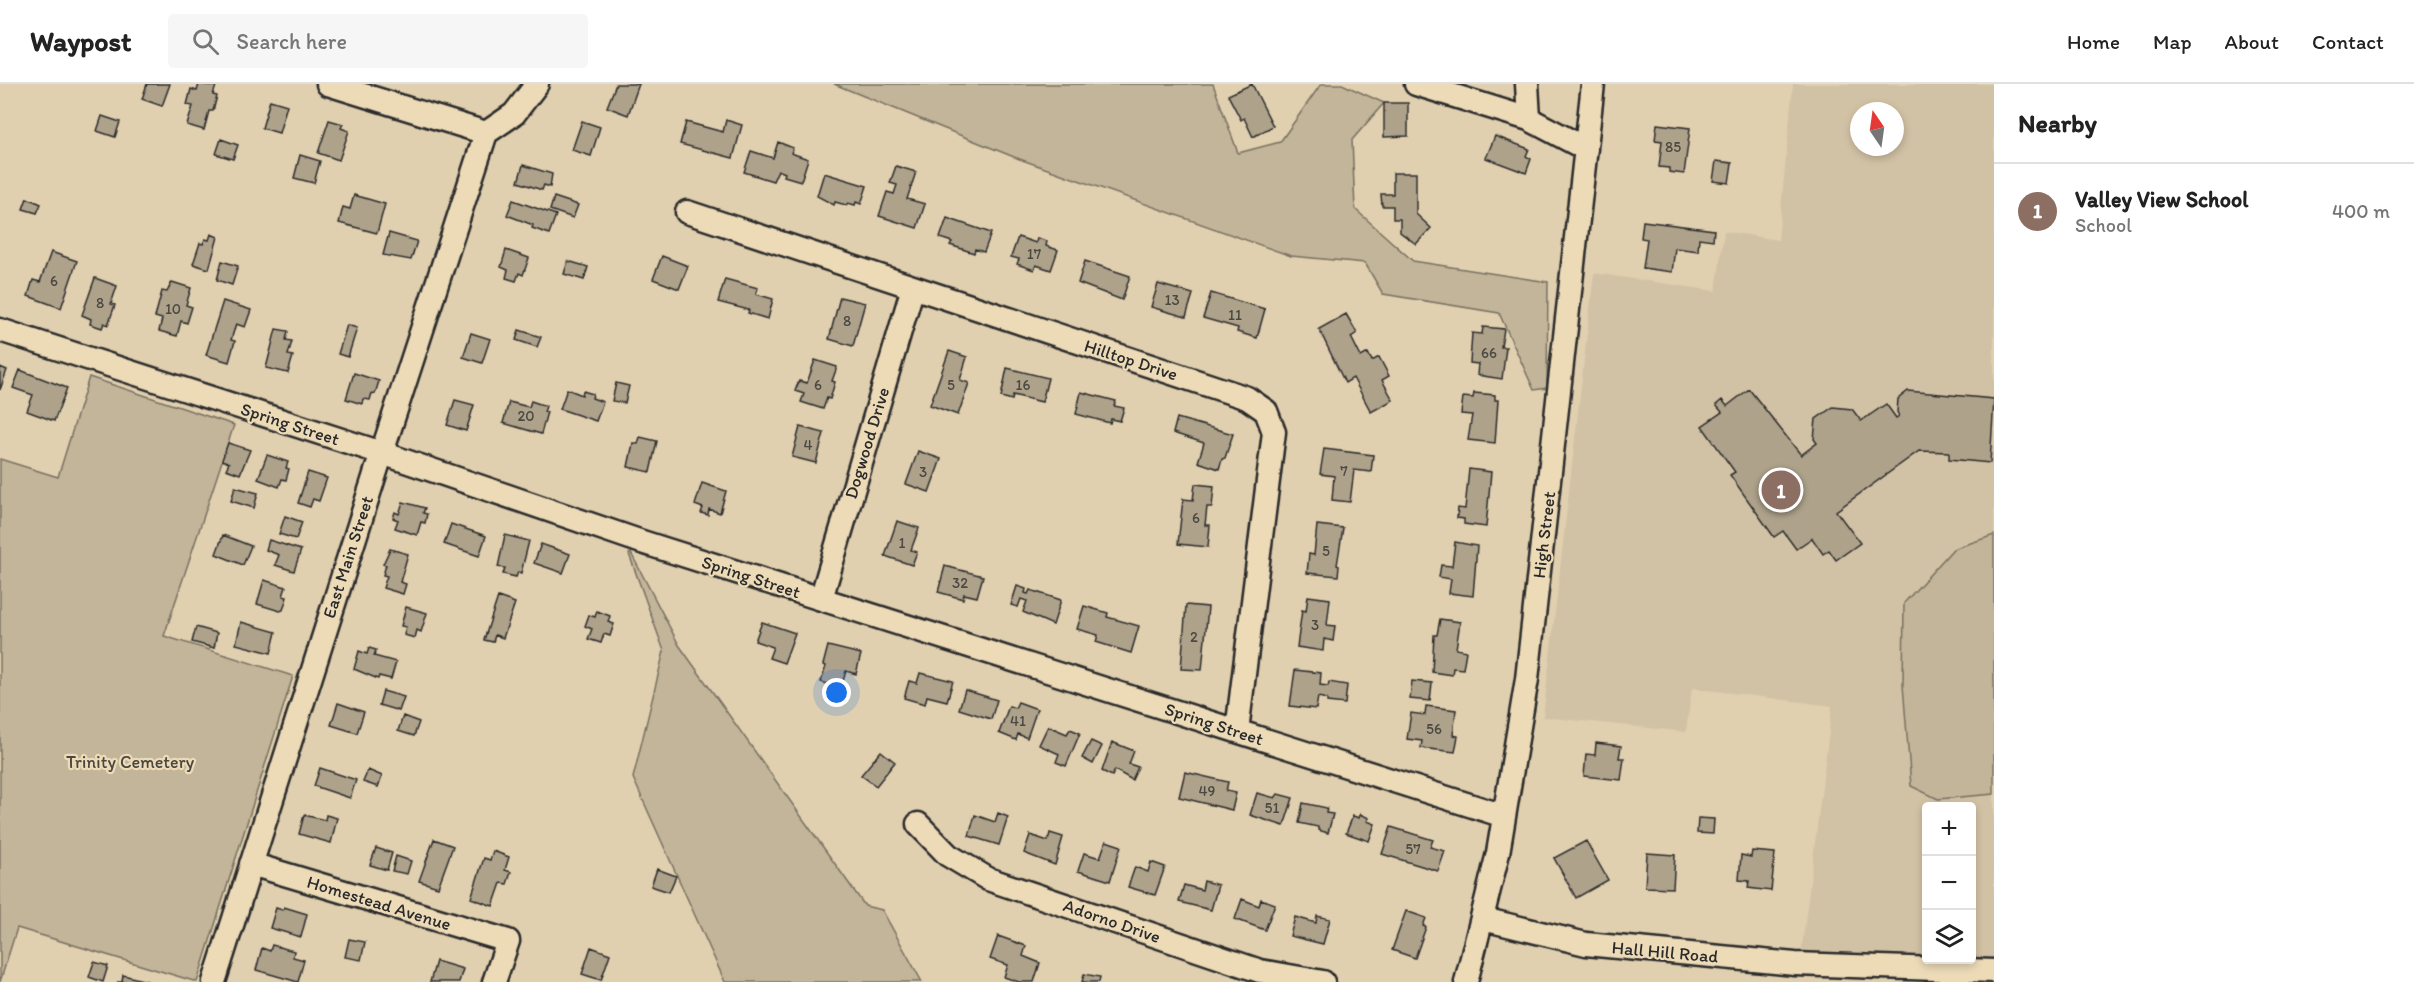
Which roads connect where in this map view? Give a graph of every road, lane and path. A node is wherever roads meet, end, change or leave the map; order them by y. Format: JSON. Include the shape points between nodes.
{"nodes":[{"id":1,"x":328,"y":84,"type":"edge"},
{"id":2,"x":537,"y":84,"type":"edge"},
{"id":3,"x":1416,"y":84,"type":"edge"},
{"id":4,"x":1527,"y":84,"type":"edge"},
{"id":5,"x":1593,"y":84,"type":"edge"},
{"id":6,"x":1529,"y":119,"type":"junction"},
{"id":7,"x":486,"y":133,"type":"junction"},
{"id":8,"x":1586,"y":149,"type":"junction"},
{"id":9,"x":687,"y":212,"type":"dead end"},
{"id":10,"x":913,"y":287,"type":"junction"},
{"id":11,"x":0,"y":330,"type":"edge"},
{"id":12,"x":382,"y":453,"type":"junction"},
{"id":13,"x":821,"y":599,"type":"junction"},
{"id":14,"x":1237,"y":731,"type":"junction"},
{"id":15,"x":1504,"y":816,"type":"junction"},
{"id":16,"x":918,"y":824,"type":"dead end"},
{"id":17,"x":251,"y":864,"type":"junction"},
{"id":18,"x":1483,"y":920,"type":"junction"},
{"id":19,"x":1994,"y":971,"type":"edge"},
{"id":20,"x":214,"y":982,"type":"edge"},
{"id":21,"x":494,"y":982,"type":"edge"},
{"id":22,"x":1323,"y":982,"type":"edge"},
{"id":23,"x":1466,"y":982,"type":"edge"}],
"edges":[{"from":1,"to":7,"type":"street"},
{"from":2,"to":7,"type":"street","via":[[514,114]]},
{"from":3,"to":6,"type":"street"},
{"from":4,"to":6,"type":"street"},
{"from":5,"to":8,"type":"street","name":"High Street"},
{"from":6,"to":8,"type":"street"},
{"from":7,"to":12,"type":"street","name":"East Main Street"},
{"from":8,"to":15,"type":"street","name":"High Street","via":[[1527,679]]},
{"from":9,"to":10,"type":"street","name":"Hilltop Drive"},
{"from":10,"to":13,"type":"street","name":"Dogwood Drive"},
{"from":10,"to":14,"type":"street","name":"Hilltop Drive","via":[[1247,398],[1266,411],[1274,432]]},
{"from":11,"to":12,"type":"street","name":"Spring Street"},
{"from":12,"to":13,"type":"street","name":"Spring Street"},
{"from":12,"to":17,"type":"street","name":"East Main Street"},
{"from":13,"to":14,"type":"street","name":"Spring Street"},
{"from":14,"to":15,"type":"street","name":"Spring Street"},
{"from":15,"to":18,"type":"street","name":"High Street"},
{"from":16,"to":22,"type":"street","name":"Adorno Drive","via":[[948,855],[988,879],[1260,971]]},
{"from":17,"to":20,"type":"street","name":"East Main Street"},
{"from":17,"to":21,"type":"street","name":"Homestead Avenue","via":[[508,941]]},
{"from":18,"to":19,"type":"street","name":"Hall Hill Road","via":[[1586,944],[1795,964]]},
{"from":18,"to":23,"type":"street","name":"High Street"}]}
